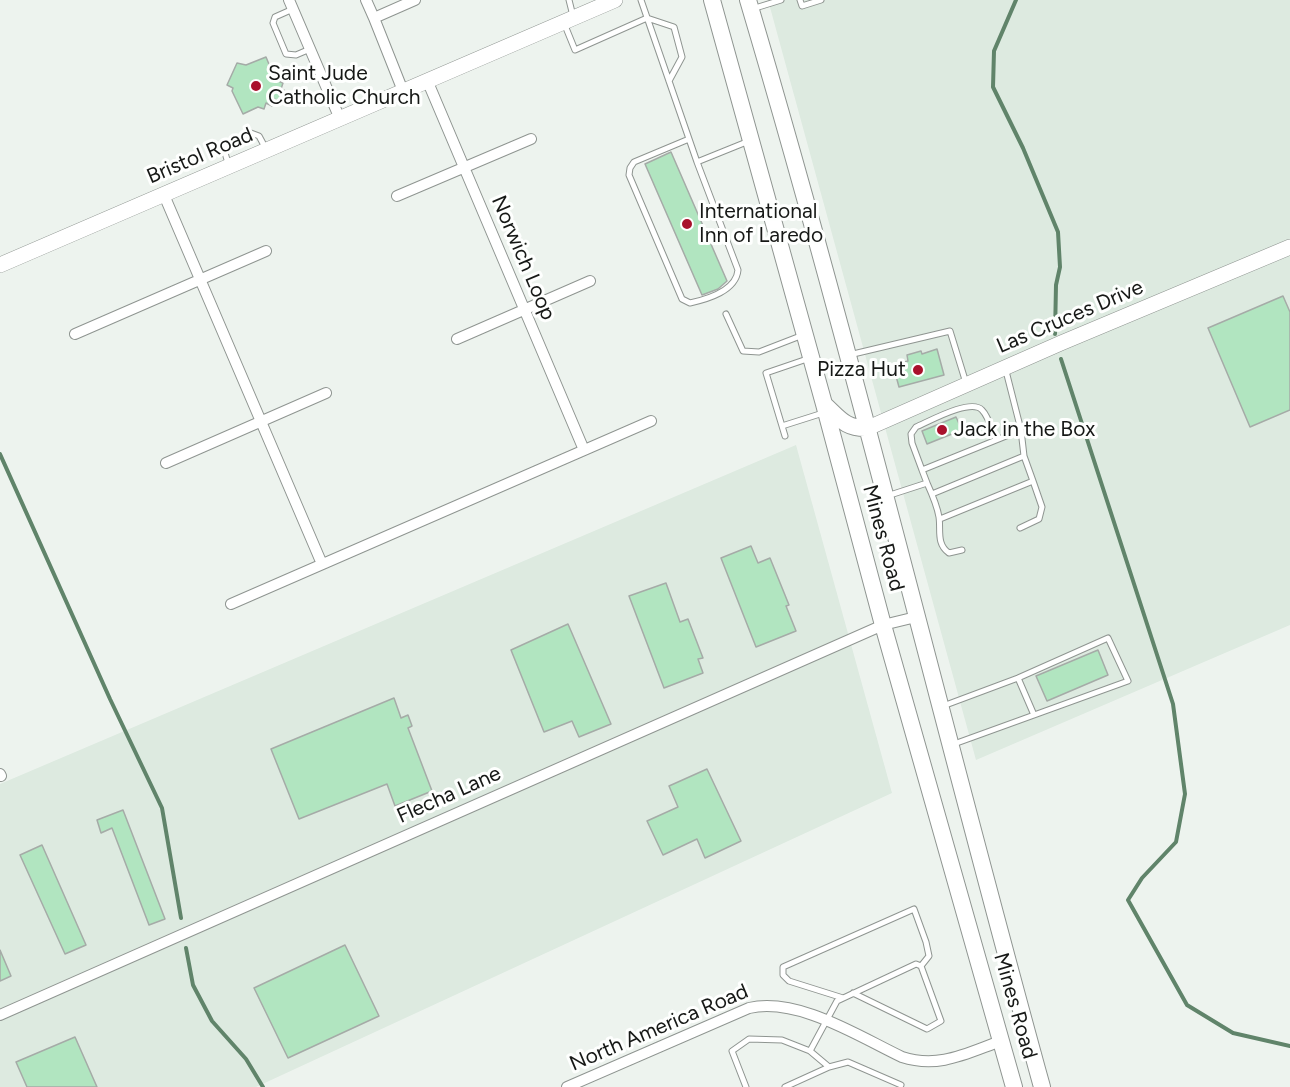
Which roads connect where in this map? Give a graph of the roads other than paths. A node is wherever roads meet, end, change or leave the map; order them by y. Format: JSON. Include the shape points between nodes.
{"nodes":[{"id":1,"x":366,"y":0,"type":"edge"},
{"id":2,"x":416,"y":0,"type":"edge"},
{"id":3,"x":569,"y":0,"type":"edge"},
{"id":4,"x":615,"y":0,"type":"edge"},
{"id":5,"x":641,"y":0,"type":"edge"},
{"id":6,"x":712,"y":0,"type":"edge"},
{"id":7,"x":781,"y":0,"type":"edge"},
{"id":8,"x":800,"y":0,"type":"edge"},
{"id":9,"x":821,"y":0,"type":"edge"},
{"id":10,"x":291,"y":4,"type":"edge"},
{"id":11,"x":749,"y":4,"type":"edge"},
{"id":12,"x":374,"y":18,"type":"junction"},
{"id":13,"x":647,"y":18,"type":"junction"},
{"id":14,"x":569,"y":20,"type":"junction"},
{"id":15,"x":310,"y":49,"type":"junction"},
{"id":16,"x":427,"y":80,"type":"junction"},
{"id":17,"x":669,"y":81,"type":"junction"},
{"id":18,"x":403,"y":91,"type":"junction"},
{"id":19,"x":340,"y":119,"type":"junction"},
{"id":20,"x":531,"y":139,"type":"dead end"},
{"id":21,"x":689,"y":139,"type":"junction"},
{"id":22,"x":751,"y":141,"type":"junction"},
{"id":23,"x":267,"y":151,"type":"junction"},
{"id":24,"x":697,"y":162,"type":"junction"},
{"id":25,"x":230,"y":166,"type":"junction"},
{"id":26,"x":464,"y":167,"type":"junction"},
{"id":27,"x":164,"y":195,"type":"junction"},
{"id":28,"x":397,"y":196,"type":"dead end"},
{"id":29,"x":1290,"y":247,"type":"edge"},
{"id":30,"x":266,"y":252,"type":"dead end"},
{"id":31,"x":0,"y":265,"type":"edge"},
{"id":32,"x":201,"y":280,"type":"junction"},
{"id":33,"x":590,"y":281,"type":"dead end"},
{"id":34,"x":524,"y":309,"type":"junction"},
{"id":35,"x":726,"y":314,"type":"dead end"},
{"id":36,"x":75,"y":334,"type":"dead end"},
{"id":37,"x":805,"y":334,"type":"junction"},
{"id":38,"x":457,"y":339,"type":"dead end"},
{"id":39,"x":848,"y":356,"type":"junction"},
{"id":40,"x":811,"y":357,"type":"junction"},
{"id":41,"x":1005,"y":368,"type":"junction"},
{"id":42,"x":967,"y":385,"type":"junction"},
{"id":43,"x":326,"y":393,"type":"dead end"},
{"id":44,"x":825,"y":408,"type":"junction"},
{"id":45,"x":261,"y":421,"type":"junction"},
{"id":46,"x":651,"y":422,"type":"dead end"},
{"id":47,"x":782,"y":426,"type":"junction"},
{"id":48,"x":868,"y":428,"type":"junction"},
{"id":49,"x":1021,"y":430,"type":"junction"},
{"id":50,"x":785,"y":436,"type":"dead end"},
{"id":51,"x":996,"y":440,"type":"junction"},
{"id":52,"x":584,"y":450,"type":"junction"},
{"id":53,"x":1024,"y":456,"type":"junction"},
{"id":54,"x":166,"y":463,"type":"dead end"},
{"id":55,"x":922,"y":470,"type":"junction"},
{"id":56,"x":1033,"y":481,"type":"junction"},
{"id":57,"x":927,"y":483,"type":"junction"},
{"id":58,"x":932,"y":494,"type":"junction"},
{"id":59,"x":886,"y":496,"type":"junction"},
{"id":60,"x":939,"y":519,"type":"junction"},
{"id":61,"x":1020,"y":528,"type":"dead end"},
{"id":62,"x":962,"y":550,"type":"dead end"},
{"id":63,"x":322,"y":564,"type":"junction"},
{"id":64,"x":231,"y":604,"type":"dead end"},
{"id":65,"x":916,"y":617,"type":"junction"},
{"id":66,"x":883,"y":625,"type":"junction"},
{"id":67,"x":1018,"y":678,"type":"junction"},
{"id":68,"x":939,"y":707,"type":"junction"},
{"id":69,"x":1034,"y":715,"type":"junction"},
{"id":70,"x":950,"y":745,"type":"junction"},
{"id":71,"x":921,"y":966,"type":"junction"},
{"id":72,"x":853,"y":993,"type":"junction"},
{"id":73,"x":843,"y":998,"type":"junction"},
{"id":74,"x":0,"y":1015,"type":"edge"},
{"id":75,"x":826,"y":1021,"type":"junction"},
{"id":76,"x":1002,"y":1041,"type":"junction"},
{"id":77,"x":810,"y":1051,"type":"junction"},
{"id":78,"x":829,"y":1067,"type":"junction"},
{"id":79,"x":901,"y":1085,"type":"dead end"},
{"id":80,"x":567,"y":1087,"type":"edge"},
{"id":81,"x":746,"y":1087,"type":"edge"},
{"id":82,"x":785,"y":1087,"type":"edge"},
{"id":83,"x":1014,"y":1087,"type":"edge"},
{"id":84,"x":1042,"y":1087,"type":"edge"}],
"edges":[{"from":1,"to":12,"type":"street"},
{"from":2,"to":12,"type":"street"},
{"from":3,"to":14,"type":"lane"},
{"from":4,"to":14,"type":"street","name":"Bristol Road"},
{"from":5,"to":13,"type":"lane"},
{"from":6,"to":22,"type":"main road","name":"Mines Road"},
{"from":7,"to":11,"type":"lane"},
{"from":8,"to":9,"type":"lane","via":[[802,6]]},
{"from":10,"to":15,"type":"street"},
{"from":10,"to":15,"type":"lane","via":[[273,23],[286,54],[296,55]]},
{"from":11,"to":39,"type":"main road","name":"Mines Road"},
{"from":12,"to":18,"type":"street"},
{"from":13,"to":14,"type":"lane","via":[[575,50]]},
{"from":13,"to":17,"type":"lane"},
{"from":13,"to":17,"type":"lane","via":[[674,27],[682,57]]},
{"from":14,"to":16,"type":"street","name":"Bristol Road"},
{"from":15,"to":19,"type":"street"},
{"from":16,"to":18,"type":"street","name":"Bristol Road"},
{"from":16,"to":26,"type":"street","name":"Norwich Loop"},
{"from":17,"to":21,"type":"lane"},
{"from":18,"to":19,"type":"street","name":"Bristol Road"},
{"from":19,"to":23,"type":"street","name":"Bristol Road"},
{"from":20,"to":26,"type":"street"},
{"from":21,"to":24,"type":"lane"},
{"from":21,"to":24,"type":"lane","via":[[634,162],[629,175],[682,299],[690,303],[733,286],[738,270]]},
{"from":22,"to":24,"type":"lane"},
{"from":22,"to":37,"type":"main road","name":"Mines Road"},
{"from":23,"to":25,"type":"street","name":"Bristol Road"},
{"from":23,"to":25,"type":"lane","via":[[256,133],[225,143],[223,149]]},
{"from":25,"to":27,"type":"street","name":"Bristol Road"},
{"from":26,"to":28,"type":"street"},
{"from":26,"to":34,"type":"street","name":"Norwich Loop"},
{"from":27,"to":31,"type":"street","name":"Bristol Road"},
{"from":27,"to":32,"type":"street"},
{"from":29,"to":41,"type":"street","name":"Las Cruces Drive"},
{"from":30,"to":32,"type":"street"},
{"from":32,"to":36,"type":"street"},
{"from":32,"to":45,"type":"street"},
{"from":33,"to":34,"type":"street"},
{"from":34,"to":38,"type":"street"},
{"from":34,"to":52,"type":"street","name":"Norwich Loop"},
{"from":35,"to":37,"type":"lane","via":[[743,351],[759,352]]},
{"from":37,"to":40,"type":"main road","name":"Mines Road"},
{"from":39,"to":42,"type":"lane","via":[[950,331]]},
{"from":39,"to":48,"type":"main road","name":"Mines Road"},
{"from":40,"to":44,"type":"main road","name":"Mines Road"},
{"from":40,"to":47,"type":"lane","via":[[766,373]]},
{"from":41,"to":42,"type":"street","name":"Las Cruces Drive"},
{"from":41,"to":49,"type":"lane"},
{"from":42,"to":48,"type":"street","name":"Las Cruces Drive"},
{"from":43,"to":45,"type":"street"},
{"from":44,"to":47,"type":"lane"},
{"from":44,"to":48,"type":"main road","via":[[842,422]]},
{"from":44,"to":66,"type":"main road","name":"Mines Road"},
{"from":45,"to":54,"type":"street"},
{"from":45,"to":63,"type":"street"},
{"from":46,"to":52,"type":"street"},
{"from":47,"to":50,"type":"lane"},
{"from":48,"to":59,"type":"main road","name":"Mines Road"},
{"from":49,"to":51,"type":"lane"},
{"from":49,"to":53,"type":"lane"},
{"from":51,"to":55,"type":"lane"},
{"from":51,"to":55,"type":"lane","via":[[984,411],[967,405],[916,427],[911,434]]},
{"from":52,"to":63,"type":"street"},
{"from":53,"to":56,"type":"lane"},
{"from":53,"to":58,"type":"lane"},
{"from":55,"to":57,"type":"lane"},
{"from":56,"to":60,"type":"lane"},
{"from":56,"to":61,"type":"lane","via":[[1042,507],[1039,519]]},
{"from":57,"to":58,"type":"lane"},
{"from":57,"to":59,"type":"lane"},
{"from":58,"to":60,"type":"lane"},
{"from":59,"to":65,"type":"main road","name":"Mines Road"},
{"from":60,"to":62,"type":"lane","via":[[943,549],[949,553]]},
{"from":63,"to":64,"type":"street"},
{"from":65,"to":66,"type":"street","name":"Flecha Lane"},
{"from":65,"to":68,"type":"main road","name":"Mines Road"},
{"from":66,"to":74,"type":"street","name":"Flecha Lane"},
{"from":66,"to":76,"type":"main road","name":"Mines Road"},
{"from":67,"to":68,"type":"lane"},
{"from":67,"to":69,"type":"lane"},
{"from":67,"to":69,"type":"lane","via":[[1108,638],[1128,681]]},
{"from":68,"to":70,"type":"main road","name":"Mines Road"},
{"from":69,"to":70,"type":"lane"},
{"from":70,"to":84,"type":"main road","name":"Mines Road"},
{"from":71,"to":72,"type":"lane","via":[[916,964]]},
{"from":71,"to":72,"type":"lane","via":[[941,1021],[927,1029]]},
{"from":71,"to":73,"type":"lane","via":[[929,956],[914,909],[783,967],[783,975],[789,981]]},
{"from":72,"to":73,"type":"lane"},
{"from":73,"to":75,"type":"lane","via":[[837,1001]]},
{"from":75,"to":76,"type":"street","name":"North America Road","via":[[918,1062],[938,1062]]},
{"from":75,"to":77,"type":"lane"},
{"from":75,"to":80,"type":"street","name":"North America Road","via":[[787,1007],[749,1008]]},
{"from":76,"to":83,"type":"main road","name":"Mines Road"},
{"from":77,"to":78,"type":"lane"},
{"from":77,"to":81,"type":"lane","via":[[782,1040],[749,1039],[732,1051]]},
{"from":78,"to":79,"type":"lane","via":[[848,1062]]},
{"from":78,"to":82,"type":"lane"}]}
